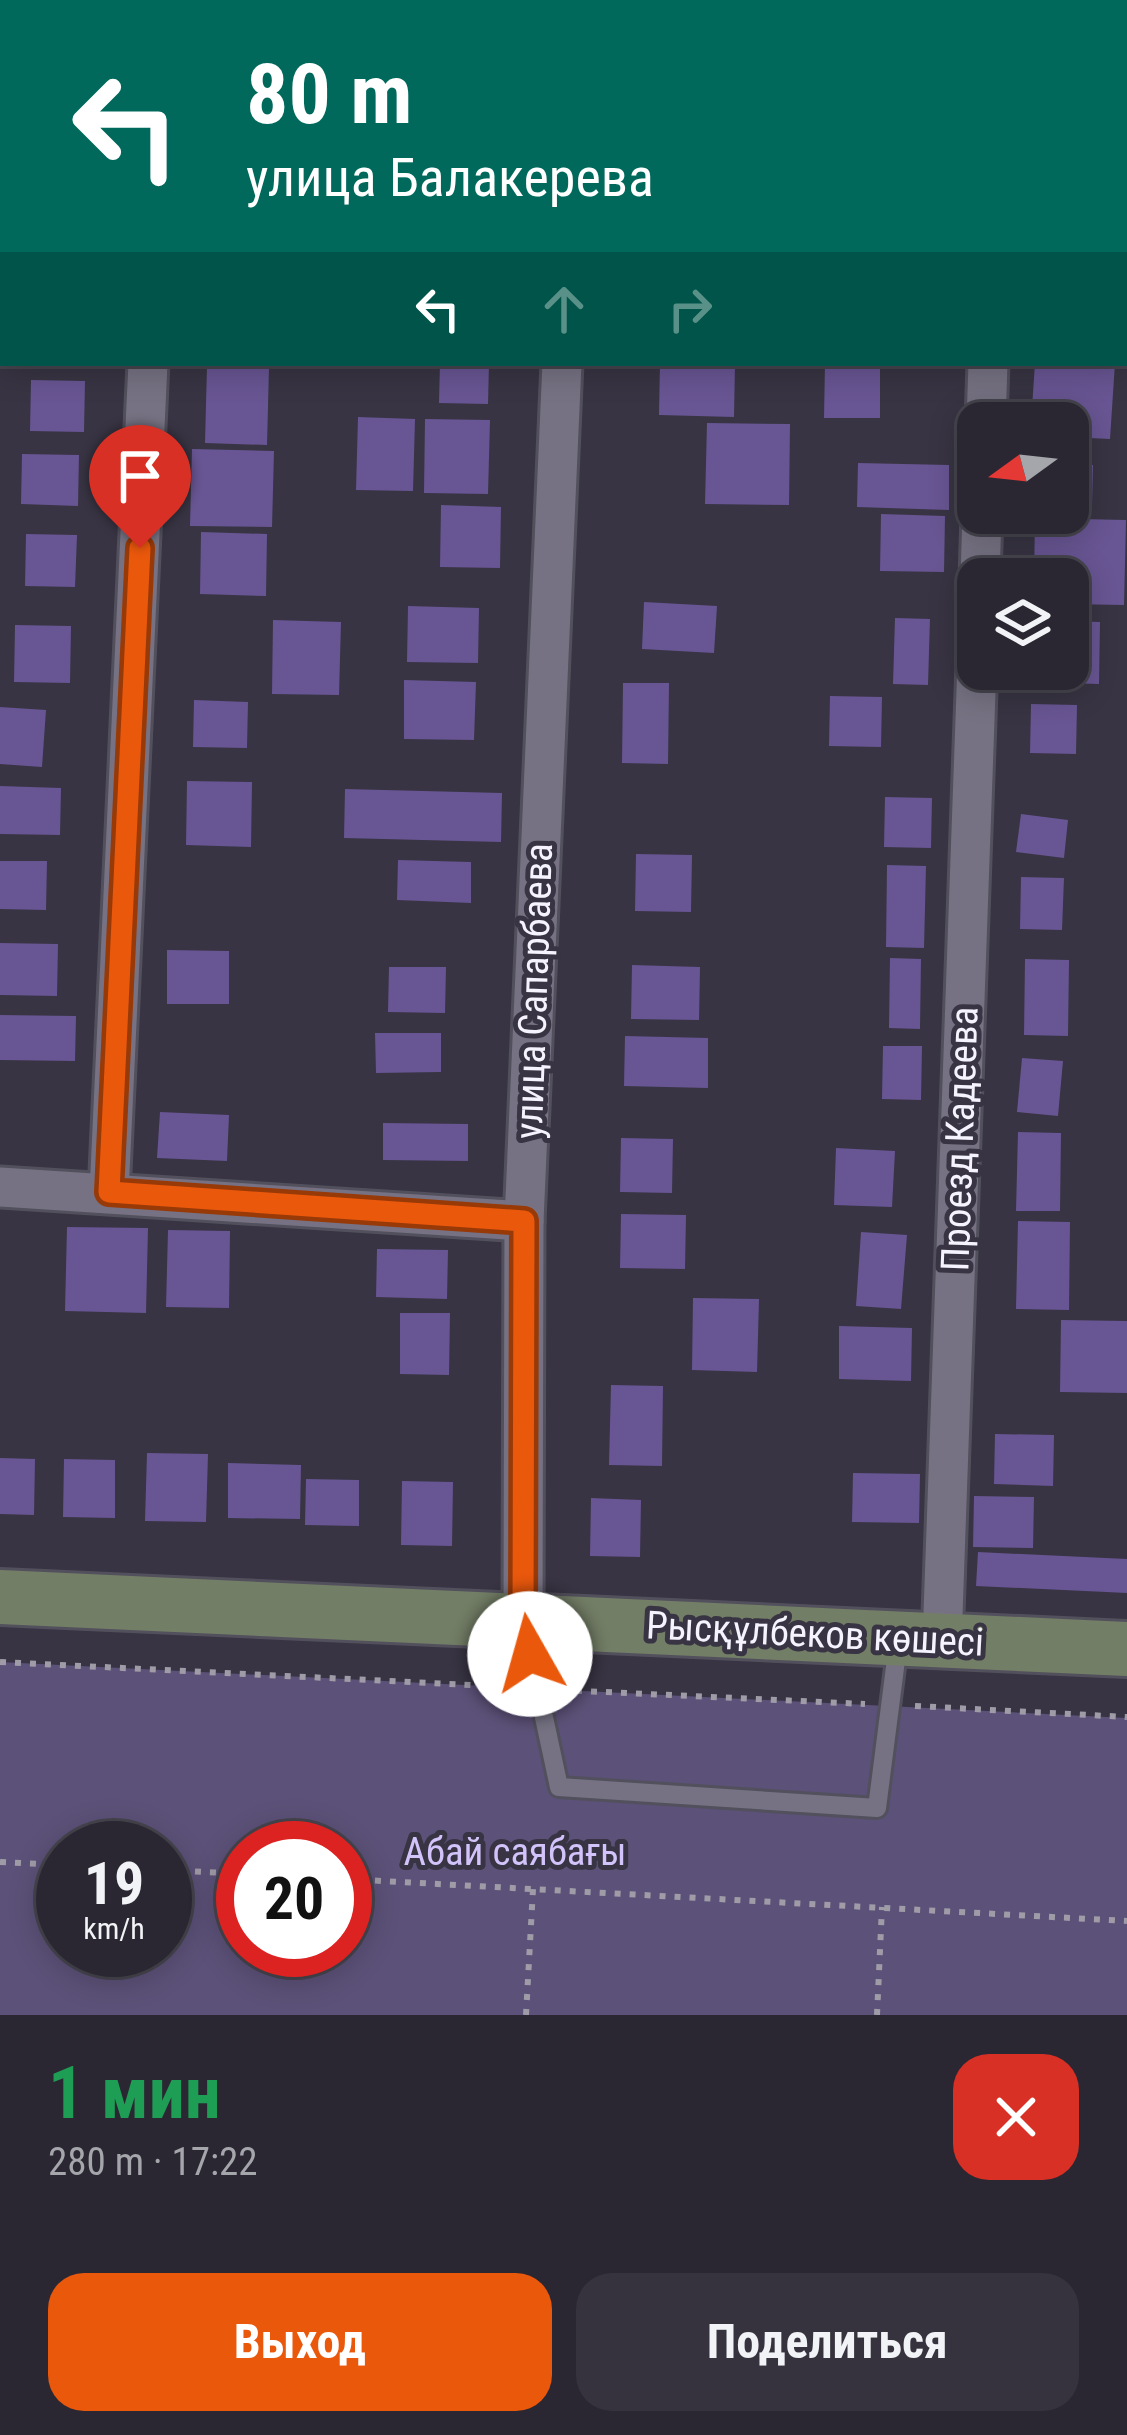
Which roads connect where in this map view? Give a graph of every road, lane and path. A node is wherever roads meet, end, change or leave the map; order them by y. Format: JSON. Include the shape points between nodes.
{"nodes":[{"id":1,"x":148,"y":366,"type":"edge"},
{"id":2,"x":562,"y":366,"type":"edge"},
{"id":3,"x":988,"y":366,"type":"edge"},
{"id":4,"x":987,"y":402,"type":"edge"},
{"id":5,"x":975,"y":690,"type":"edge"},
{"id":6,"x":0,"y":1187,"type":"edge"},
{"id":7,"x":109,"y":1192,"type":"junction"},
{"id":8,"x":524,"y":1221,"type":"junction"},
{"id":9,"x":0,"y":1597,"type":"edge"},
{"id":10,"x":523,"y":1619,"type":"junction"},
{"id":11,"x":920,"y":1641,"type":"junction"},
{"id":12,"x":1127,"y":1648,"type":"edge"},
{"id":13,"x":0,"y":1862,"type":"edge"},
{"id":14,"x":36,"y":1864,"type":"edge"},
{"id":15,"x":372,"y":1881,"type":"edge"},
{"id":16,"x":533,"y":1889,"type":"junction"},
{"id":17,"x":882,"y":1907,"type":"junction"},
{"id":18,"x":1127,"y":1921,"type":"edge"},
{"id":19,"x":526,"y":2015,"type":"edge"},
{"id":20,"x":877,"y":2015,"type":"edge"}],
"edges":[{"from":1,"to":7,"type":"street"},
{"from":2,"to":8,"type":"street","name":"улица Сапарбаева"},
{"from":3,"to":4,"type":"street"},
{"from":5,"to":11,"type":"street","name":"Проезд Кадеева"},
{"from":6,"to":7,"type":"street"},
{"from":7,"to":8,"type":"street"},
{"from":8,"to":10,"type":"street","name":"улица Сапарбаева"},
{"from":9,"to":10,"type":"street","name":"Рысқұлбеков көшесі"},
{"from":10,"to":11,"type":"street","name":"Рысқұлбеков көшесі"},
{"from":10,"to":11,"type":"lane","via":[[559,1787],[877,1808]]},
{"from":11,"to":12,"type":"street","name":"Рысқұлбеков көшесі"},
{"from":13,"to":14,"type":"path"},
{"from":15,"to":16,"type":"path"},
{"from":16,"to":17,"type":"path"},
{"from":16,"to":19,"type":"path"},
{"from":17,"to":18,"type":"path"},
{"from":17,"to":20,"type":"path"}]}
